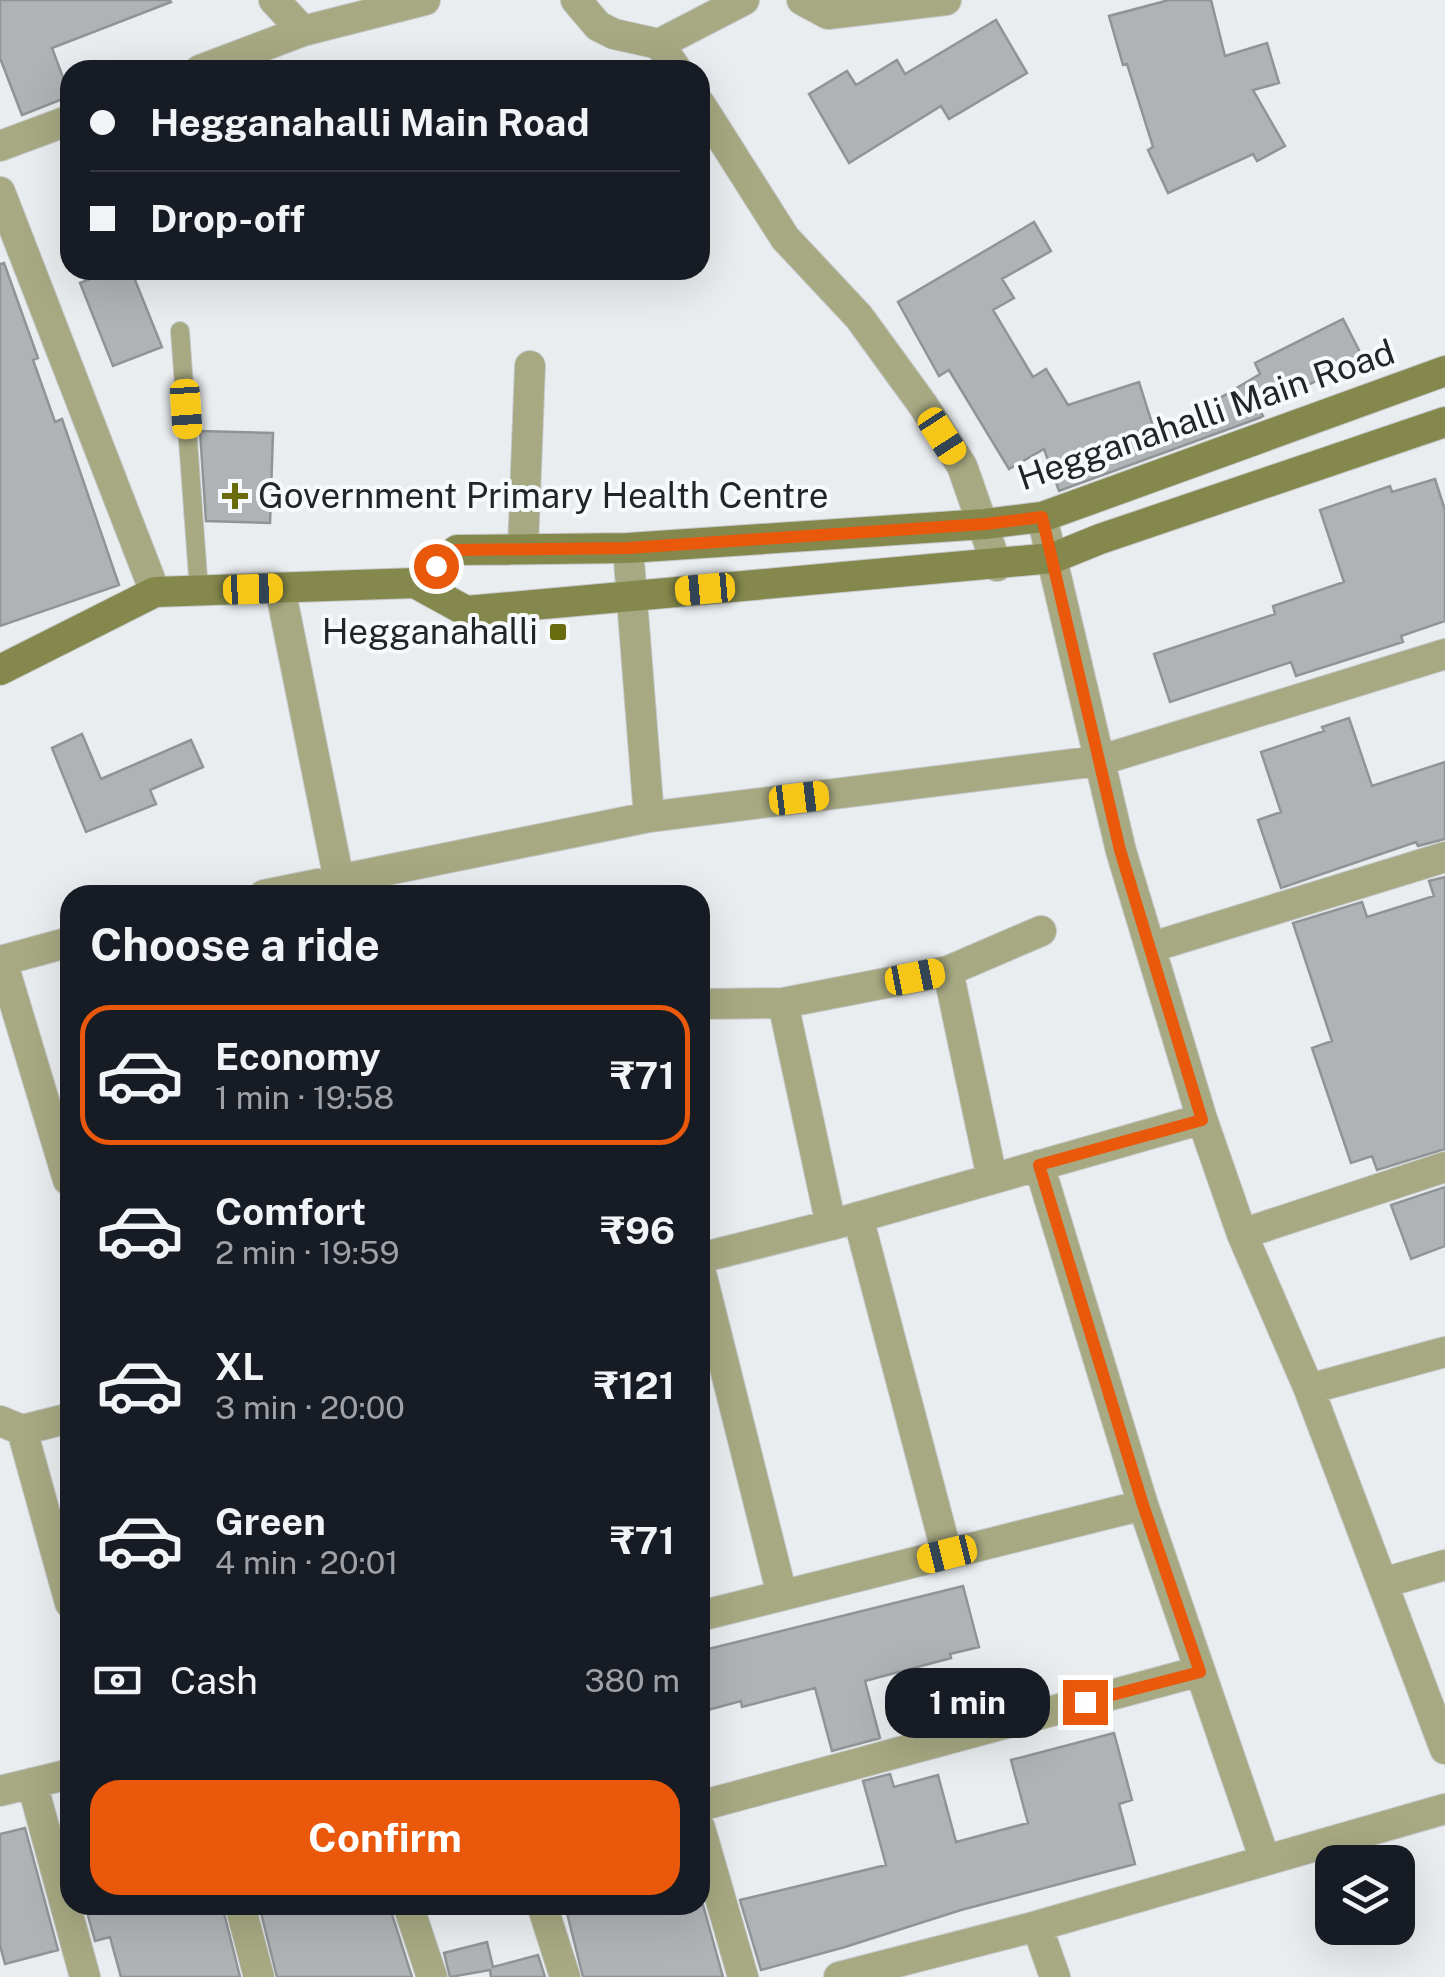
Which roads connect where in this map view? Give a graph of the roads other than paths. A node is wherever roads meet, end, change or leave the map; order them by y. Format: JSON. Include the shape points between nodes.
{"nodes":[{"id":1,"x":274,"y":0,"type":"edge"},
{"id":2,"x":425,"y":0,"type":"edge"},
{"id":3,"x":576,"y":0,"type":"edge"},
{"id":4,"x":744,"y":0,"type":"edge"},
{"id":5,"x":802,"y":0,"type":"edge"},
{"id":6,"x":946,"y":0,"type":"edge"},
{"id":7,"x":303,"y":31,"type":"junction"},
{"id":8,"x":659,"y":44,"type":"junction"},
{"id":9,"x":226,"y":60,"type":"edge"},
{"id":10,"x":670,"y":60,"type":"edge"},
{"id":11,"x":710,"y":120,"type":"edge"},
{"id":12,"x":60,"y":124,"type":"edge"},
{"id":13,"x":0,"y":146,"type":"edge"},
{"id":14,"x":0,"y":192,"type":"edge"},
{"id":15,"x":180,"y":330,"type":"dead end"},
{"id":16,"x":530,"y":366,"type":"dead end"},
{"id":17,"x":1445,"y":371,"type":"edge"},
{"id":18,"x":1445,"y":422,"type":"edge"},
{"id":19,"x":1042,"y":517,"type":"junction"},
{"id":20,"x":985,"y":524,"type":"junction"},
{"id":21,"x":524,"y":548,"type":"junction"},
{"id":22,"x":628,"y":548,"type":"junction"},
{"id":23,"x":1053,"y":558,"type":"junction"},
{"id":24,"x":997,"y":566,"type":"junction"},
{"id":25,"x":415,"y":583,"type":"junction"},
{"id":26,"x":280,"y":588,"type":"junction"},
{"id":27,"x":199,"y":591,"type":"junction"},
{"id":28,"x":155,"y":592,"type":"junction"},
{"id":29,"x":632,"y":595,"type":"junction"},
{"id":30,"x":1445,"y":654,"type":"edge"},
{"id":31,"x":0,"y":670,"type":"edge"},
{"id":32,"x":1098,"y":761,"type":"junction"},
{"id":33,"x":649,"y":817,"type":"junction"},
{"id":34,"x":1445,"y":856,"type":"edge"},
{"id":35,"x":340,"y":885,"type":"edge"},
{"id":36,"x":354,"y":885,"type":"edge"},
{"id":37,"x":1041,"y":931,"type":"dead end"},
{"id":38,"x":60,"y":945,"type":"edge"},
{"id":39,"x":1152,"y":947,"type":"junction"},
{"id":40,"x":1,"y":961,"type":"edge"},
{"id":41,"x":948,"y":971,"type":"junction"},
{"id":42,"x":783,"y":1002,"type":"junction"},
{"id":43,"x":710,"y":1004,"type":"edge"},
{"id":44,"x":1202,"y":1120,"type":"junction"},
{"id":45,"x":60,"y":1154,"type":"edge"},
{"id":46,"x":1039,"y":1165,"type":"junction"},
{"id":47,"x":1445,"y":1167,"type":"edge"},
{"id":48,"x":992,"y":1178,"type":"junction"},
{"id":49,"x":845,"y":1221,"type":"junction"},
{"id":50,"x":1242,"y":1234,"type":"junction"},
{"id":51,"x":710,"y":1255,"type":"edge"},
{"id":52,"x":710,"y":1308,"type":"edge"},
{"id":53,"x":1445,"y":1352,"type":"edge"},
{"id":54,"x":1309,"y":1388,"type":"junction"},
{"id":55,"x":60,"y":1419,"type":"edge"},
{"id":56,"x":11,"y":1425,"type":"edge"},
{"id":57,"x":1143,"y":1505,"type":"junction"},
{"id":58,"x":947,"y":1554,"type":"junction"},
{"id":59,"x":1445,"y":1564,"type":"edge"},
{"id":60,"x":60,"y":1573,"type":"edge"},
{"id":61,"x":1383,"y":1583,"type":"junction"},
{"id":62,"x":782,"y":1596,"type":"junction"},
{"id":63,"x":710,"y":1614,"type":"edge"},
{"id":64,"x":1200,"y":1672,"type":"junction"},
{"id":65,"x":1442,"y":1736,"type":"edge"},
{"id":66,"x":60,"y":1777,"type":"edge"},
{"id":67,"x":32,"y":1784,"type":"junction"},
{"id":68,"x":0,"y":1792,"type":"edge"},
{"id":69,"x":710,"y":1803,"type":"edge"},
{"id":70,"x":1445,"y":1809,"type":"edge"},
{"id":71,"x":1265,"y":1860,"type":"junction"},
{"id":72,"x":710,"y":1863,"type":"edge"},
{"id":73,"x":60,"y":1888,"type":"edge"},
{"id":74,"x":67,"y":1915,"type":"edge"},
{"id":75,"x":243,"y":1915,"type":"edge"},
{"id":76,"x":411,"y":1915,"type":"edge"},
{"id":77,"x":545,"y":1915,"type":"edge"},
{"id":78,"x":1037,"y":1926,"type":"junction"},
{"id":79,"x":84,"y":1977,"type":"edge"},
{"id":80,"x":259,"y":1977,"type":"edge"},
{"id":81,"x":432,"y":1977,"type":"edge"},
{"id":82,"x":565,"y":1977,"type":"edge"},
{"id":83,"x":742,"y":1977,"type":"edge"},
{"id":84,"x":839,"y":1977,"type":"edge"},
{"id":85,"x":1055,"y":1977,"type":"edge"}],
"edges":[{"from":1,"to":7,"type":"street"},
{"from":2,"to":7,"type":"street"},
{"from":3,"to":8,"type":"street","via":[[598,26]]},
{"from":4,"to":8,"type":"street"},
{"from":5,"to":6,"type":"street","via":[[828,14]]},
{"from":7,"to":9,"type":"street"},
{"from":8,"to":10,"type":"street"},
{"from":11,"to":20,"type":"street","via":[[785,238],[858,317],[923,405],[962,466]]},
{"from":12,"to":13,"type":"street"},
{"from":14,"to":28,"type":"street"},
{"from":15,"to":27,"type":"lane"},
{"from":16,"to":21,"type":"street"},
{"from":17,"to":19,"type":"main road","name":"Hegganahalli Main Road"},
{"from":18,"to":23,"type":"main road"},
{"from":19,"to":20,"type":"main road","name":"Hegganahalli Main Road"},
{"from":19,"to":23,"type":"street"},
{"from":20,"to":22,"type":"main road","name":"Hegganahalli Main Road"},
{"from":20,"to":24,"type":"street"},
{"from":21,"to":22,"type":"main road","name":"Hegganahalli Main Road"},
{"from":21,"to":25,"type":"main road","name":"Hegganahalli Main Road","via":[[456,550]]},
{"from":22,"to":29,"type":"street"},
{"from":23,"to":24,"type":"main road"},
{"from":23,"to":32,"type":"street"},
{"from":24,"to":29,"type":"main road"},
{"from":25,"to":26,"type":"main road"},
{"from":25,"to":29,"type":"main road","via":[[466,611]]},
{"from":26,"to":27,"type":"main road"},
{"from":26,"to":35,"type":"street"},
{"from":27,"to":28,"type":"main road"},
{"from":28,"to":31,"type":"main road"},
{"from":29,"to":33,"type":"street"},
{"from":30,"to":32,"type":"street"},
{"from":32,"to":33,"type":"street"},
{"from":32,"to":39,"type":"street"},
{"from":33,"to":36,"type":"street"},
{"from":34,"to":39,"type":"street"},
{"from":37,"to":41,"type":"street"},
{"from":38,"to":40,"type":"street"},
{"from":39,"to":44,"type":"street"},
{"from":40,"to":45,"type":"street"},
{"from":41,"to":42,"type":"street"},
{"from":41,"to":48,"type":"street"},
{"from":42,"to":43,"type":"street"},
{"from":42,"to":49,"type":"street"},
{"from":44,"to":46,"type":"street"},
{"from":44,"to":50,"type":"street"},
{"from":46,"to":48,"type":"street"},
{"from":46,"to":57,"type":"street"},
{"from":47,"to":50,"type":"street"},
{"from":48,"to":49,"type":"street"},
{"from":49,"to":51,"type":"street"},
{"from":49,"to":58,"type":"street"},
{"from":50,"to":54,"type":"street"},
{"from":52,"to":62,"type":"street"},
{"from":53,"to":54,"type":"street"},
{"from":54,"to":61,"type":"street"},
{"from":55,"to":56,"type":"street"},
{"from":56,"to":60,"type":"street"},
{"from":57,"to":58,"type":"street"},
{"from":57,"to":64,"type":"street"},
{"from":58,"to":62,"type":"street"},
{"from":59,"to":61,"type":"street"},
{"from":61,"to":65,"type":"street"},
{"from":62,"to":63,"type":"street"},
{"from":64,"to":69,"type":"street"},
{"from":64,"to":71,"type":"street"},
{"from":66,"to":67,"type":"street"},
{"from":67,"to":68,"type":"street"},
{"from":67,"to":73,"type":"street"},
{"from":70,"to":71,"type":"street"},
{"from":71,"to":78,"type":"street"},
{"from":72,"to":83,"type":"street"},
{"from":74,"to":79,"type":"street"},
{"from":75,"to":80,"type":"street"},
{"from":76,"to":81,"type":"street"},
{"from":77,"to":82,"type":"street"},
{"from":78,"to":84,"type":"street"},
{"from":78,"to":85,"type":"street"}]}
